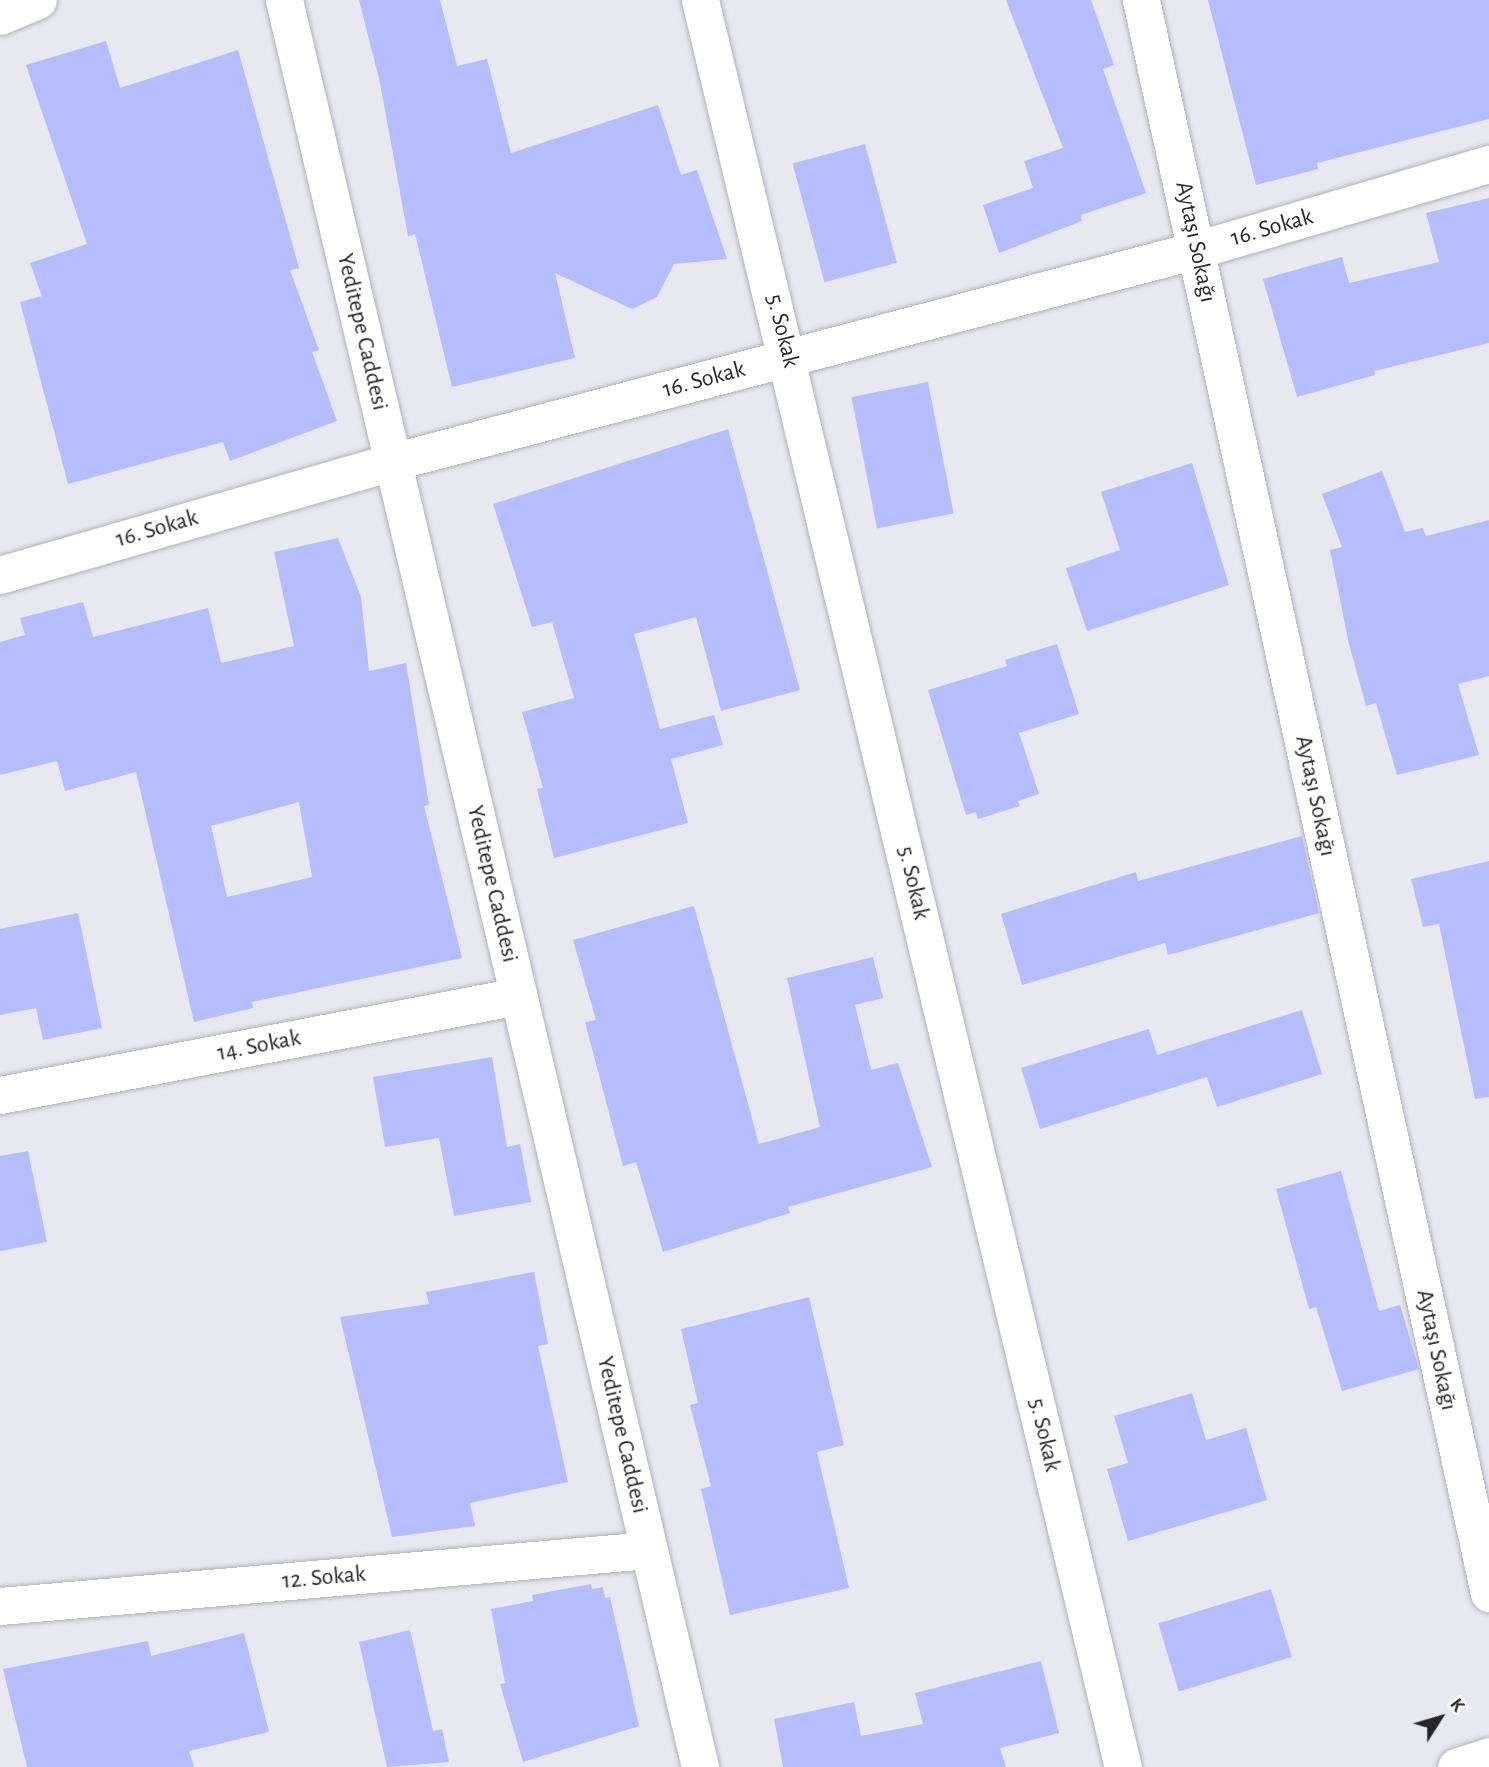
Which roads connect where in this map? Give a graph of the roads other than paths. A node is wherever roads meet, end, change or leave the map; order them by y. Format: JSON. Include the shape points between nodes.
{"nodes":[{"id":1,"x":38,"y":0,"type":"edge"},
{"id":2,"x":284,"y":0,"type":"edge"},
{"id":3,"x":700,"y":0,"type":"edge"},
{"id":4,"x":1141,"y":0,"type":"edge"},
{"id":5,"x":0,"y":16,"type":"edge"},
{"id":6,"x":1489,"y":164,"type":"edge"},
{"id":7,"x":1196,"y":250,"type":"junction"},
{"id":8,"x":788,"y":358,"type":"junction"},
{"id":9,"x":392,"y":462,"type":"junction"},
{"id":10,"x":0,"y":575,"type":"edge"},
{"id":11,"x":519,"y":996,"type":"junction"},
{"id":12,"x":0,"y":1096,"type":"edge"},
{"id":13,"x":649,"y":1550,"type":"junction"},
{"id":14,"x":1489,"y":1593,"type":"edge"},
{"id":15,"x":0,"y":1606,"type":"edge"},
{"id":16,"x":1489,"y":1756,"type":"edge"},
{"id":17,"x":700,"y":1767,"type":"edge"},
{"id":18,"x":1123,"y":1767,"type":"edge"},
{"id":19,"x":1456,"y":1767,"type":"edge"}],
"edges":[{"from":1,"to":5,"type":"street"},
{"from":2,"to":9,"type":"street","name":"Yeditepe Caddesi"},
{"from":3,"to":8,"type":"street","name":"5. Sokak"},
{"from":4,"to":7,"type":"street","name":"Aytaşı Sokağı"},
{"from":6,"to":7,"type":"street","name":"16. Sokak"},
{"from":7,"to":8,"type":"street","name":"16. Sokak"},
{"from":7,"to":14,"type":"street","name":"Aytaşı Sokağı"},
{"from":8,"to":9,"type":"street","name":"16. Sokak"},
{"from":8,"to":18,"type":"street","name":"5. Sokak"},
{"from":9,"to":10,"type":"street","name":"16. Sokak"},
{"from":9,"to":11,"type":"street","name":"Yeditepe Caddesi"},
{"from":11,"to":12,"type":"street","name":"14. Sokak"},
{"from":11,"to":13,"type":"street","name":"Yeditepe Caddesi"},
{"from":13,"to":15,"type":"street","name":"12. Sokak"},
{"from":13,"to":17,"type":"street","name":"Yeditepe Caddesi"},
{"from":16,"to":19,"type":"street"}]}
